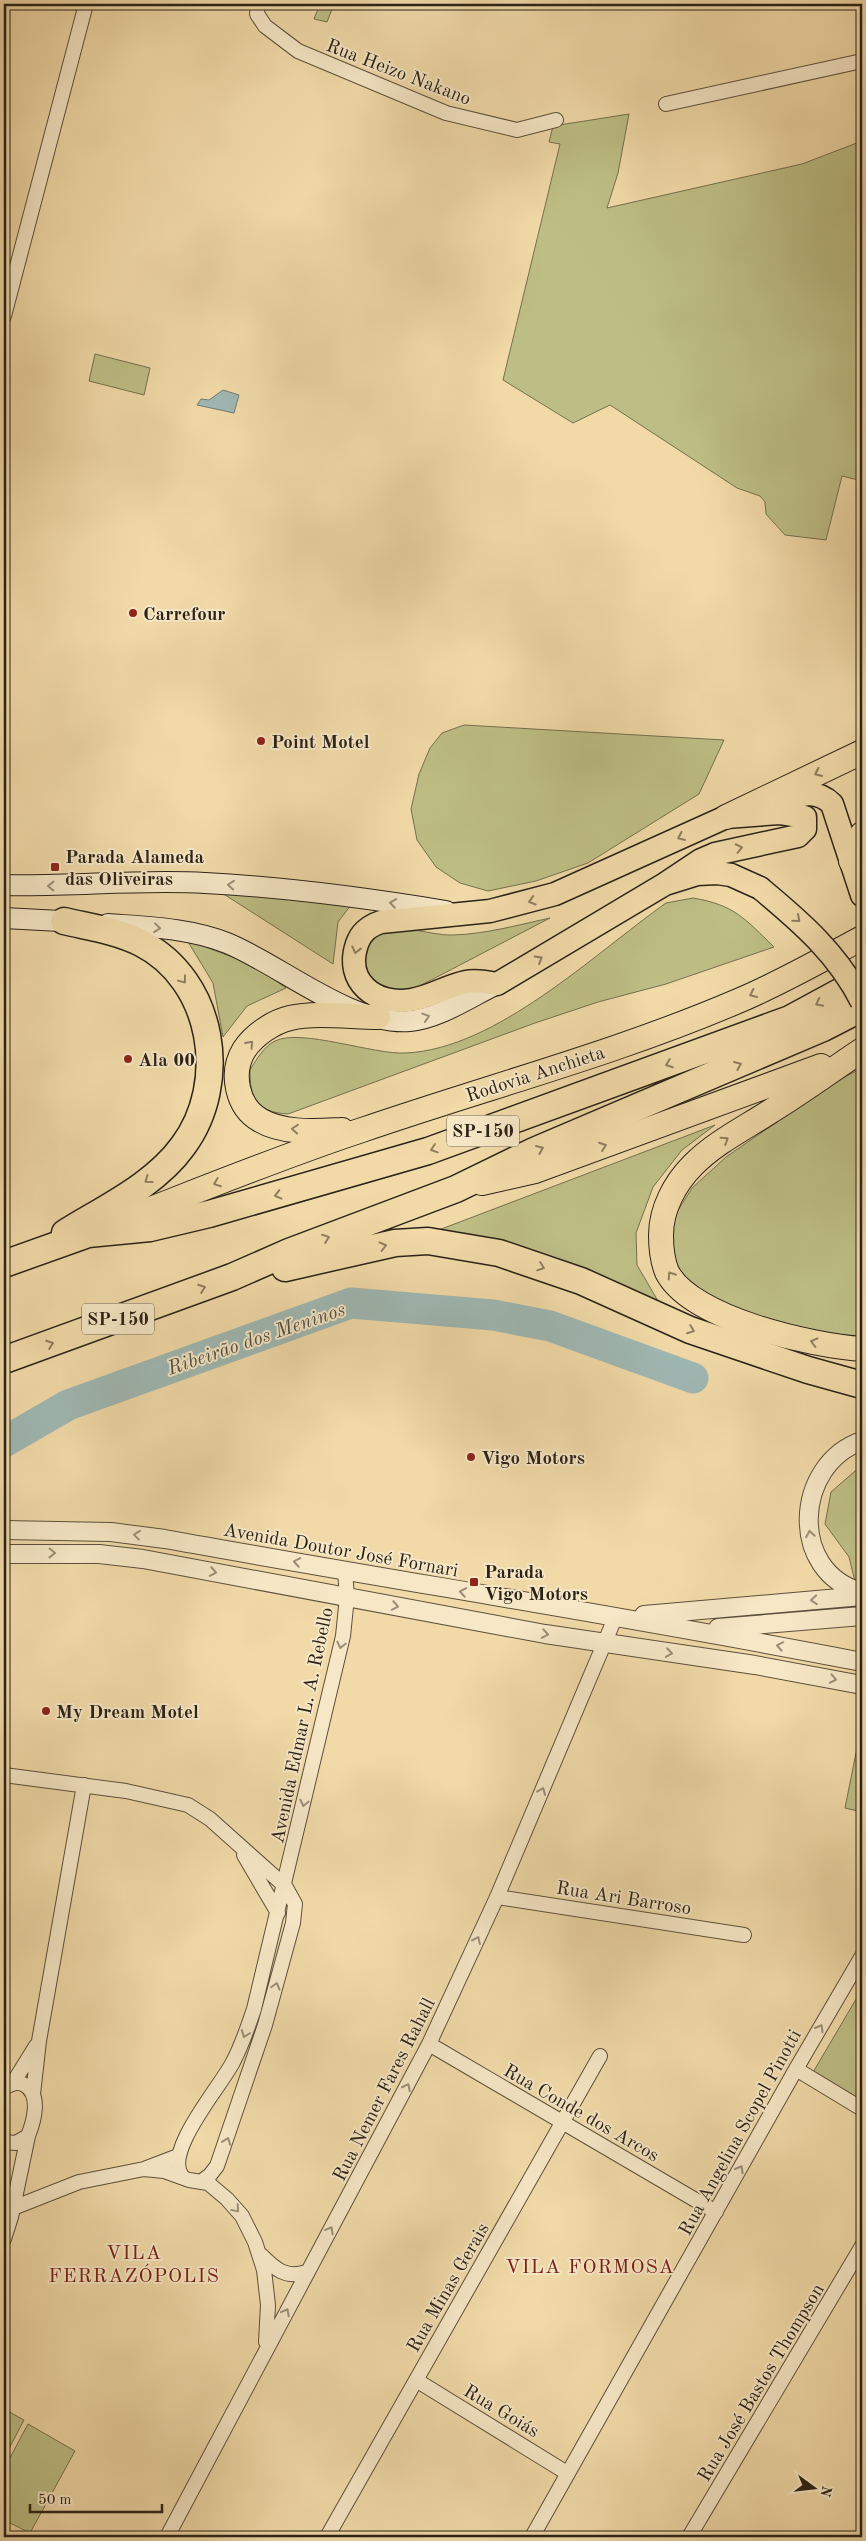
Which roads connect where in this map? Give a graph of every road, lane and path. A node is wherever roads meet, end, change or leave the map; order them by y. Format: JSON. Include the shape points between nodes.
{"nodes":[{"id":1,"x":86,"y":4,"type":"edge"},
{"id":2,"x":258,"y":4,"type":"edge"},
{"id":3,"x":862,"y":61,"type":"edge"},
{"id":4,"x":666,"y":104,"type":"dead end"},
{"id":5,"x":556,"y":120,"type":"dead end"},
{"id":6,"x":4,"y":316,"type":"edge"},
{"id":7,"x":862,"y":752,"type":"edge"},
{"id":8,"x":757,"y":814,"type":"junction"},
{"id":9,"x":726,"y":817,"type":"junction"},
{"id":10,"x":862,"y":834,"type":"edge"},
{"id":11,"x":852,"y":867,"type":"junction"},
{"id":12,"x":665,"y":884,"type":"junction"},
{"id":13,"x":4,"y":885,"type":"edge"},
{"id":14,"x":862,"y":895,"type":"edge"},
{"id":15,"x":458,"y":913,"type":"junction"},
{"id":16,"x":4,"y":918,"type":"edge"},
{"id":17,"x":64,"y":921,"type":"junction"},
{"id":18,"x":862,"y":938,"type":"edge"},
{"id":19,"x":862,"y":980,"type":"edge"},
{"id":20,"x":497,"y":984,"type":"junction"},
{"id":21,"x":862,"y":1002,"type":"edge"},
{"id":22,"x":862,"y":1008,"type":"edge"},
{"id":23,"x":378,"y":1017,"type":"junction"},
{"id":24,"x":862,"y":1050,"type":"edge"},
{"id":25,"x":361,"y":1130,"type":"junction"},
{"id":26,"x":456,"y":1189,"type":"junction"},
{"id":27,"x":88,"y":1234,"type":"junction"},
{"id":28,"x":30,"y":1254,"type":"junction"},
{"id":29,"x":4,"y":1264,"type":"edge"},
{"id":30,"x":232,"y":1277,"type":"junction"},
{"id":31,"x":862,"y":1348,"type":"edge"},
{"id":32,"x":4,"y":1360,"type":"edge"},
{"id":33,"x":860,"y":1384,"type":"edge"},
{"id":34,"x":862,"y":1441,"type":"edge"},
{"id":35,"x":4,"y":1530,"type":"edge"},
{"id":36,"x":4,"y":1554,"type":"edge"},
{"id":37,"x":345,"y":1571,"type":"junction"},
{"id":38,"x":862,"y":1594,"type":"edge"},
{"id":39,"x":347,"y":1597,"type":"junction"},
{"id":40,"x":862,"y":1616,"type":"edge"},
{"id":41,"x":615,"y":1618,"type":"junction"},
{"id":42,"x":699,"y":1630,"type":"junction"},
{"id":43,"x":603,"y":1644,"type":"junction"},
{"id":44,"x":862,"y":1662,"type":"edge"},
{"id":45,"x":862,"y":1685,"type":"edge"},
{"id":46,"x":4,"y":1775,"type":"edge"},
{"id":47,"x":84,"y":1785,"type":"junction"},
{"id":48,"x":237,"y":1844,"type":"junction"},
{"id":49,"x":285,"y":1886,"type":"junction"},
{"id":50,"x":497,"y":1897,"type":"junction"},
{"id":51,"x":278,"y":1913,"type":"junction"},
{"id":52,"x":744,"y":1935,"type":"dead end"},
{"id":53,"x":862,"y":1956,"type":"edge"},
{"id":54,"x":39,"y":2041,"type":"junction"},
{"id":55,"x":429,"y":2044,"type":"junction"},
{"id":56,"x":600,"y":2056,"type":"dead end"},
{"id":57,"x":796,"y":2069,"type":"junction"},
{"id":58,"x":7,"y":2084,"type":"edge"},
{"id":59,"x":33,"y":2094,"type":"junction"},
{"id":60,"x":862,"y":2109,"type":"edge"},
{"id":61,"x":562,"y":2122,"type":"junction"},
{"id":62,"x":28,"y":2136,"type":"junction"},
{"id":63,"x":4,"y":2142,"type":"edge"},
{"id":64,"x":178,"y":2156,"type":"junction"},
{"id":65,"x":144,"y":2169,"type":"junction"},
{"id":66,"x":182,"y":2176,"type":"junction"},
{"id":67,"x":202,"y":2181,"type":"junction"},
{"id":68,"x":16,"y":2187,"type":"junction"},
{"id":69,"x":13,"y":2208,"type":"junction"},
{"id":70,"x":716,"y":2212,"type":"junction"},
{"id":71,"x":4,"y":2239,"type":"edge"},
{"id":72,"x":862,"y":2246,"type":"edge"},
{"id":73,"x":260,"y":2255,"type":"junction"},
{"id":74,"x":306,"y":2272,"type":"junction"},
{"id":75,"x":265,"y":2351,"type":"junction"},
{"id":76,"x":416,"y":2380,"type":"junction"},
{"id":77,"x":568,"y":2473,"type":"junction"},
{"id":78,"x":167,"y":2537,"type":"edge"},
{"id":79,"x":327,"y":2537,"type":"edge"},
{"id":80,"x":532,"y":2537,"type":"edge"},
{"id":81,"x":689,"y":2537,"type":"edge"}],
"edges":[{"from":1,"to":6,"type":"street"},
{"from":2,"to":5,"type":"street","name":"Rua Heizo Nakano","via":[[258,14],[265,26],[298,51],[446,113],[517,130]]},
{"from":3,"to":4,"type":"street"},
{"from":7,"to":9,"type":"highway","one_way":true},
{"from":8,"to":9,"type":"main road"},
{"from":8,"to":11,"type":"main road","via":[[801,794],[810,793],[828,799],[838,815]]},
{"from":12,"to":8,"type":"main road","one_way":true,"via":[[714,854],[798,836],[806,823],[805,817],[798,815]]},
{"from":9,"to":15,"type":"main road","one_way":true,"via":[[555,894],[490,911]]},
{"from":10,"to":11,"type":"highway"},
{"from":11,"to":14,"type":"main road"},
{"from":20,"to":12,"type":"main road","one_way":true},
{"from":12,"to":21,"type":"main road","one_way":true,"bridge":true,"via":[[697,874],[716,873],[738,877],[760,888],[826,947],[848,976]]},
{"from":15,"to":13,"type":"main road","one_way":true,"via":[[372,899],[205,883],[56,887]]},
{"from":15,"to":20,"type":"main road","one_way":true,"via":[[388,920],[368,927],[359,938],[354,954],[356,977],[370,992],[397,1000],[419,998],[468,982]]},
{"from":16,"to":17,"type":"main road"},
{"from":17,"to":23,"type":"main road","one_way":true,"via":[[167,929],[210,938],[239,948],[338,1002]]},
{"from":17,"to":28,"type":"highway","one_way":true,"via":[[142,943],[172,968],[186,984],[202,1016],[210,1041],[211,1068],[199,1120],[183,1146],[163,1168],[128,1194]]},
{"from":18,"to":25,"type":"highway","name":"Rodovia Anchieta","number":"SP-150","one_way":true,"via":[[739,1001],[685,1022]]},
{"from":19,"to":27,"type":"highway","name":"Rodovia Anchieta","number":"SP-150","one_way":true,"via":[[780,1022],[428,1151],[209,1214],[150,1228]]},
{"from":23,"to":20,"type":"main road","one_way":true,"via":[[405,1021],[419,1019]]},
{"from":26,"to":22,"type":"highway","number":"SP-150","one_way":true,"via":[[534,1151],[814,1032]]},
{"from":25,"to":23,"type":"highway","one_way":true,"via":[[293,1130],[262,1121],[251,1114],[242,1102],[238,1070],[242,1054],[252,1040],[283,1021],[311,1016]]},
{"from":26,"to":24,"type":"highway","number":"SP-150","one_way":true,"via":[[534,1171]]},
{"from":31,"to":24,"type":"highway","one_way":true,"via":[[820,1343],[751,1325],[713,1311],[674,1281],[668,1273],[660,1246],[664,1208],[693,1165],[721,1142]]},
{"from":25,"to":27,"type":"highway","name":"Rodovia Anchieta","number":"SP-150","one_way":true},
{"from":30,"to":26,"type":"highway","number":"SP-150","one_way":true},
{"from":27,"to":28,"type":"highway","name":"Rodovia Anchieta","number":"SP-150"},
{"from":28,"to":29,"type":"highway","name":"Rodovia Anchieta","number":"SP-150"},
{"from":32,"to":30,"type":"highway","number":"SP-150","one_way":true},
{"from":30,"to":33,"type":"highway","one_way":true,"via":[[395,1243],[428,1241],[457,1244],[499,1253],[580,1281],[690,1330]]},
{"from":38,"to":34,"type":"street","one_way":true,"via":[[840,1583],[823,1567],[809,1537],[808,1514],[812,1491],[823,1469],[839,1452]]},
{"from":37,"to":35,"type":"street","name":"Avenida Doutor José Fornari","one_way":true,"via":[[120,1533]]},
{"from":36,"to":39,"type":"street","name":"Avenida Doutor José Fornari","one_way":true,"via":[[99,1554],[143,1559]]},
{"from":37,"to":39,"type":"street","name":"Avenida Edmar L. A. Rebello"},
{"from":41,"to":37,"type":"street","name":"Avenida Doutor José Fornari","one_way":true},
{"from":38,"to":41,"type":"street","one_way":true},
{"from":39,"to":43,"type":"street","name":"Avenida Doutor José Fornari","one_way":true},
{"from":39,"to":49,"type":"street","name":"Avenida Edmar L. A. Rebello","one_way":true,"via":[[343,1636]]},
{"from":40,"to":42,"type":"street"},
{"from":41,"to":42,"type":"street","name":"Avenida Doutor José Fornari"},
{"from":41,"to":43,"type":"street","name":"Rua Nemer Fares Rahall"},
{"from":42,"to":43,"type":"street","name":"Avenida Doutor José Fornari"},
{"from":44,"to":42,"type":"street","name":"Avenida Doutor José Fornari","one_way":true},
{"from":43,"to":45,"type":"street","name":"Avenida Doutor José Fornari","one_way":true,"via":[[755,1665]]},
{"from":50,"to":43,"type":"street","name":"Rua Nemer Fares Rahall","one_way":true},
{"from":46,"to":47,"type":"street"},
{"from":47,"to":48,"type":"street","via":[[188,1805],[210,1819]]},
{"from":47,"to":54,"type":"street"},
{"from":48,"to":49,"type":"street"},
{"from":48,"to":51,"type":"street"},
{"from":49,"to":51,"type":"street","name":"Avenida Edmar L. A. Rebello"},
{"from":67,"to":49,"type":"street","one_way":true,"via":[[212,2173],[221,2158],[270,2007],[295,1913],[294,1899]]},
{"from":50,"to":52,"type":"street","name":"Rua Ari Barroso"},
{"from":55,"to":50,"type":"street","name":"Rua Nemer Fares Rahall","one_way":true},
{"from":51,"to":64,"type":"street","name":"Avenida Edmar L. A. Rebello","one_way":true,"via":[[254,2009],[240,2046]]},
{"from":57,"to":53,"type":"street","name":"Rua Angelina Scopel Pinotti","one_way":true},
{"from":54,"to":58,"type":"street"},
{"from":54,"to":59,"type":"street"},
{"from":55,"to":61,"type":"street","name":"Rua Conde dos Arcos"},
{"from":74,"to":55,"type":"street","name":"Rua Nemer Fares Rahall","one_way":true,"via":[[377,2146]]},
{"from":56,"to":61,"type":"street","name":"Rua Minas Gerais"},
{"from":57,"to":60,"type":"street"},
{"from":70,"to":57,"type":"street","name":"Rua Angelina Scopel Pinotti","one_way":true},
{"from":58,"to":59,"type":"street","via":[[23,2084]]},
{"from":59,"to":62,"type":"street","via":[[34,2113]]},
{"from":61,"to":70,"type":"street","name":"Rua Conde dos Arcos"},
{"from":61,"to":76,"type":"street","name":"Rua Minas Gerais"},
{"from":62,"to":63,"type":"street","via":[[19,2143]]},
{"from":62,"to":68,"type":"street"},
{"from":63,"to":68,"type":"street","via":[[12,2160]]},
{"from":64,"to":65,"type":"street"},
{"from":64,"to":66,"type":"street","via":[[177,2167]]},
{"from":65,"to":66,"type":"street"},
{"from":65,"to":69,"type":"street","via":[[79,2182]]},
{"from":66,"to":67,"type":"street"},
{"from":67,"to":73,"type":"street","one_way":true,"via":[[216,2189],[238,2212],[249,2227]]},
{"from":68,"to":69,"type":"street"},
{"from":69,"to":71,"type":"street"},
{"from":70,"to":77,"type":"street","name":"Rua Angelina Scopel Pinotti"},
{"from":72,"to":81,"type":"street","name":"Rua José Bastos Thompson"},
{"from":73,"to":74,"type":"street","via":[[287,2275]]},
{"from":73,"to":75,"type":"street","via":[[267,2292]]},
{"from":75,"to":74,"type":"street","name":"Rua Nemer Fares Rahall","one_way":true},
{"from":75,"to":78,"type":"street","name":"Rua Nemer Fares Rahall"},
{"from":76,"to":77,"type":"street","name":"Rua Goiás"},
{"from":76,"to":79,"type":"street","name":"Rua Minas Gerais"},
{"from":77,"to":80,"type":"street","name":"Rua Angelina Scopel Pinotti"}]}
